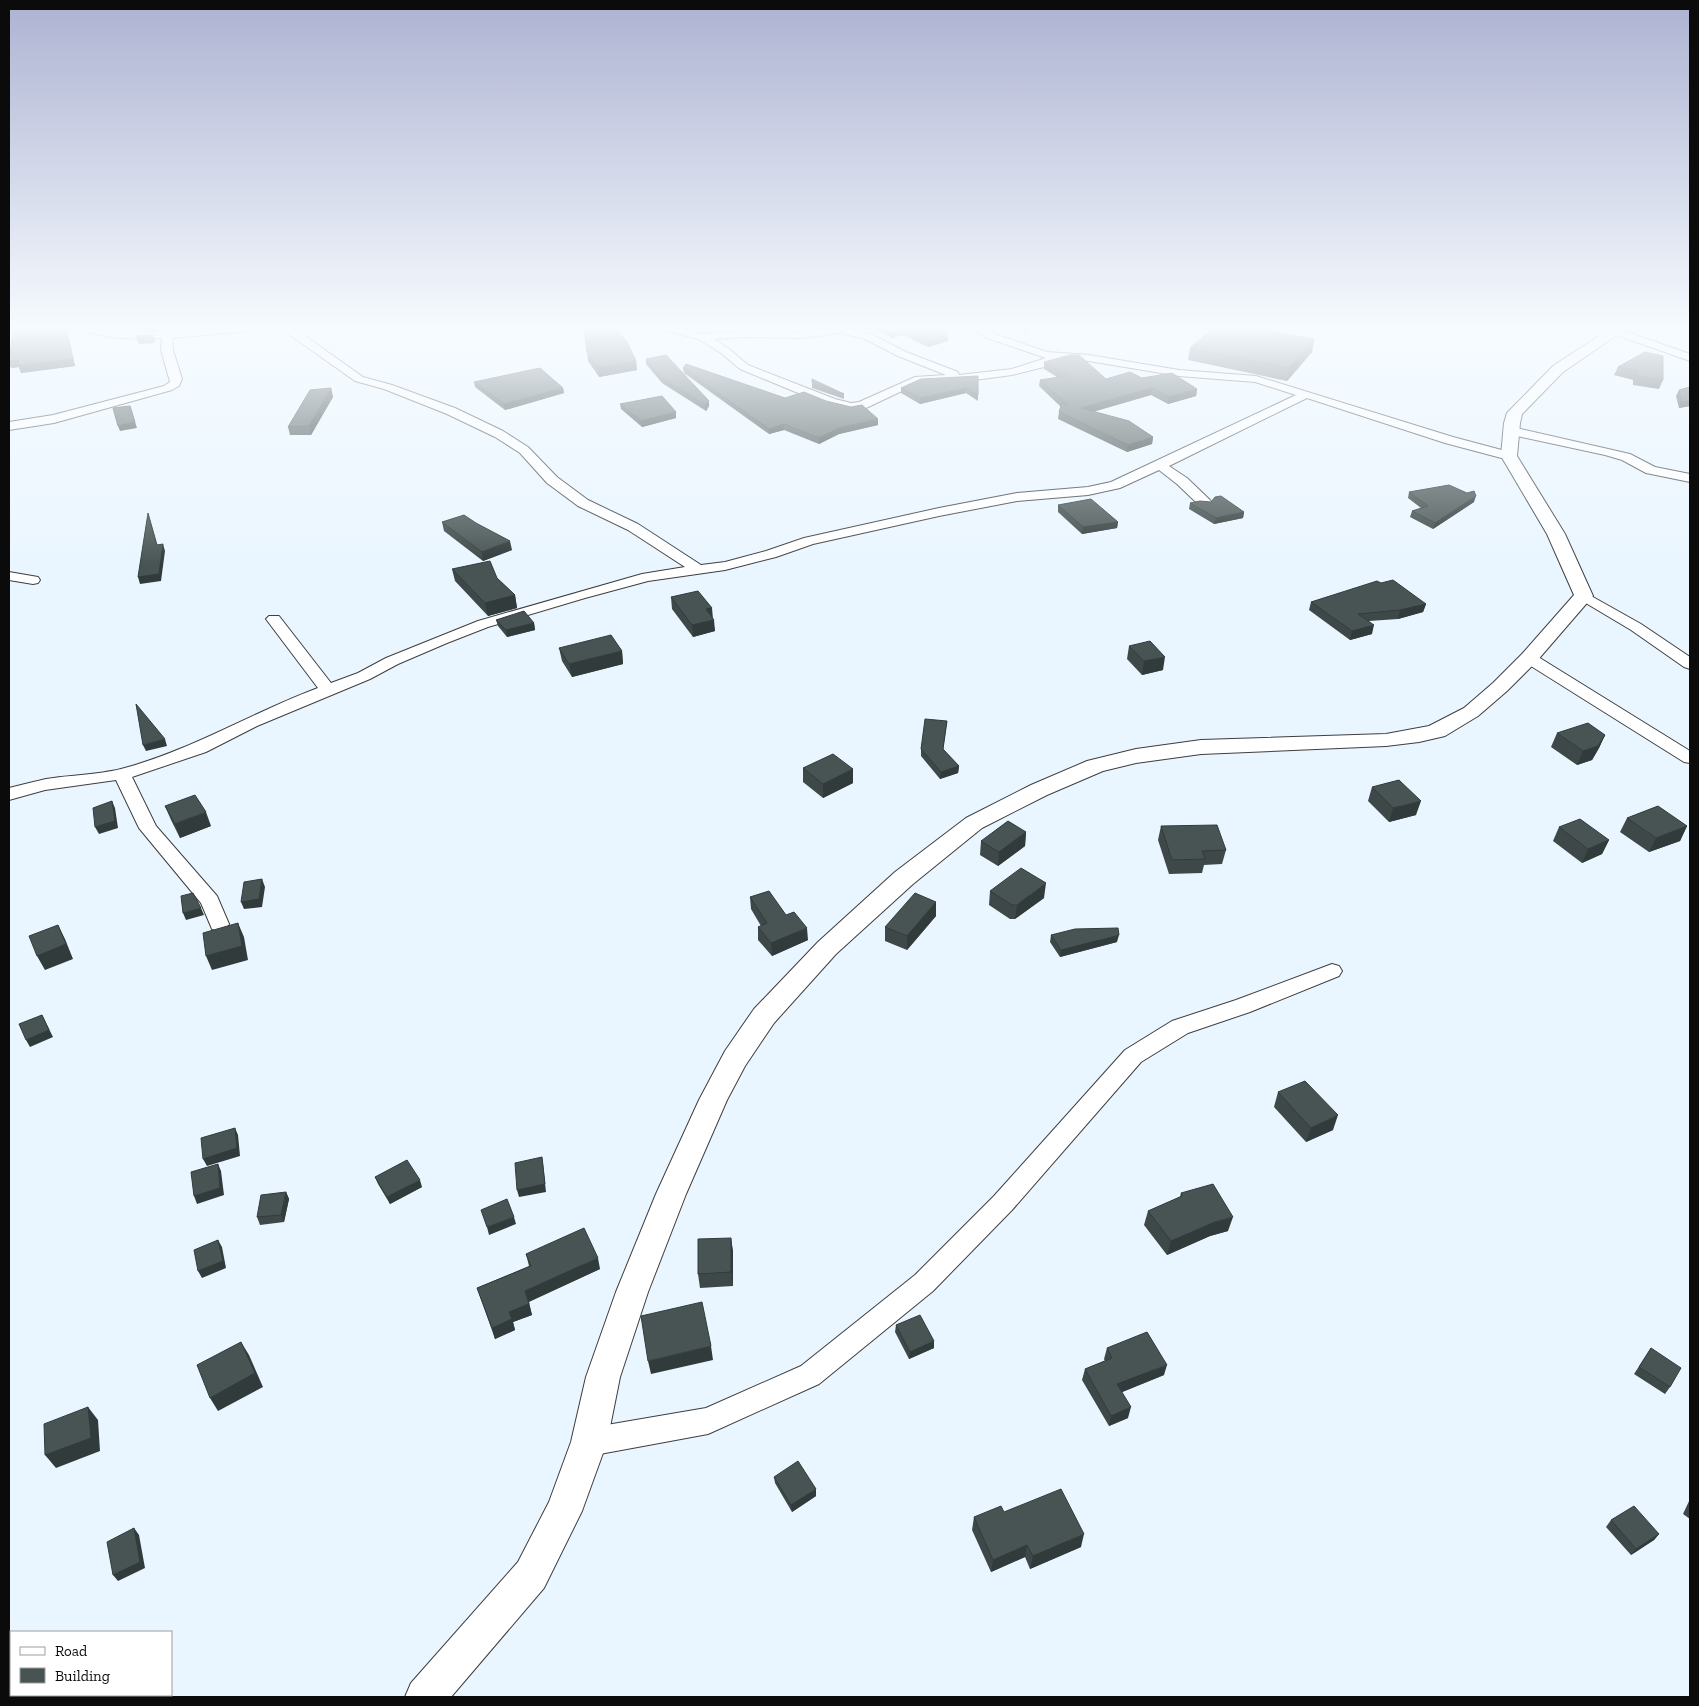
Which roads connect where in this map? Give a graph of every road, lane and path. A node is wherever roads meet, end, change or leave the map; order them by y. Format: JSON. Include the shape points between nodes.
{"nodes":[{"id":1,"x":103,"y":406,"type":"edge"},
{"id":2,"x":437,"y":406,"type":"edge"},
{"id":3,"x":1282,"y":406,"type":"edge"},
{"id":4,"x":1342,"y":406,"type":"edge"},
{"id":5,"x":1522,"y":406,"type":"edge"},
{"id":6,"x":9,"y":426,"type":"edge"},
{"id":7,"x":1512,"y":431,"type":"junction"},
{"id":8,"x":1510,"y":456,"type":"junction"},
{"id":9,"x":1160,"y":465,"type":"junction"},
{"id":10,"x":1690,"y":478,"type":"edge"},
{"id":11,"x":1206,"y":503,"type":"edge"},
{"id":12,"x":697,"y":569,"type":"junction"},
{"id":13,"x":9,"y":576,"type":"edge"},
{"id":14,"x":33,"y":580,"type":"dead end"},
{"id":15,"x":1584,"y":596,"type":"junction"},
{"id":16,"x":274,"y":618,"type":"dead end"},
{"id":17,"x":1529,"y":658,"type":"junction"},
{"id":18,"x":1690,"y":664,"type":"edge"},
{"id":19,"x":328,"y":690,"type":"junction"},
{"id":20,"x":1690,"y":758,"type":"edge"},
{"id":21,"x":122,"y":774,"type":"junction"},
{"id":22,"x":9,"y":794,"type":"edge"},
{"id":23,"x":219,"y":924,"type":"dead end"},
{"id":24,"x":1332,"y":971,"type":"dead end"},
{"id":25,"x":589,"y":1442,"type":"junction"},
{"id":26,"x":425,"y":1697,"type":"edge"}],
"edges":[{"from":1,"to":6,"type":"street","via":[[54,419]]},
{"from":2,"to":12,"type":"street","via":[[499,434],[524,450],[552,480],[583,503],[633,527]]},
{"from":3,"to":9,"type":"street"},
{"from":4,"to":8,"type":"street"},
{"from":5,"to":7,"type":"street","via":[[1515,413]]},
{"from":7,"to":8,"type":"street"},
{"from":7,"to":10,"type":"street","via":[[1608,452],[1651,470]]},
{"from":8,"to":15,"type":"street","via":[[1556,534]]},
{"from":9,"to":11,"type":"street"},
{"from":9,"to":12,"type":"street","via":[[1115,485],[939,512],[809,540],[725,566]]},
{"from":12,"to":19,"type":"street","via":[[647,577],[483,624]]},
{"from":13,"to":14,"type":"street"},
{"from":15,"to":17,"type":"street"},
{"from":15,"to":18,"type":"street"},
{"from":16,"to":19,"type":"street"},
{"from":17,"to":20,"type":"street"},
{"from":17,"to":25,"type":"street","via":[[1471,712],[1437,731],[1419,736],[1201,747],[1136,756],[1095,766],[974,823],[904,878],[790,986],[764,1016],[735,1059],[671,1194],[632,1292],[603,1377]]},
{"from":19,"to":21,"type":"street","via":[[251,722],[200,748]]},
{"from":21,"to":22,"type":"street"},
{"from":21,"to":23,"type":"street","via":[[148,828],[210,901]]},
{"from":24,"to":25,"type":"street","via":[[1180,1027],[1133,1056],[1003,1203],[924,1284],[810,1375],[708,1421]]},
{"from":25,"to":26,"type":"street","via":[[564,1512],[531,1575]]}]}
